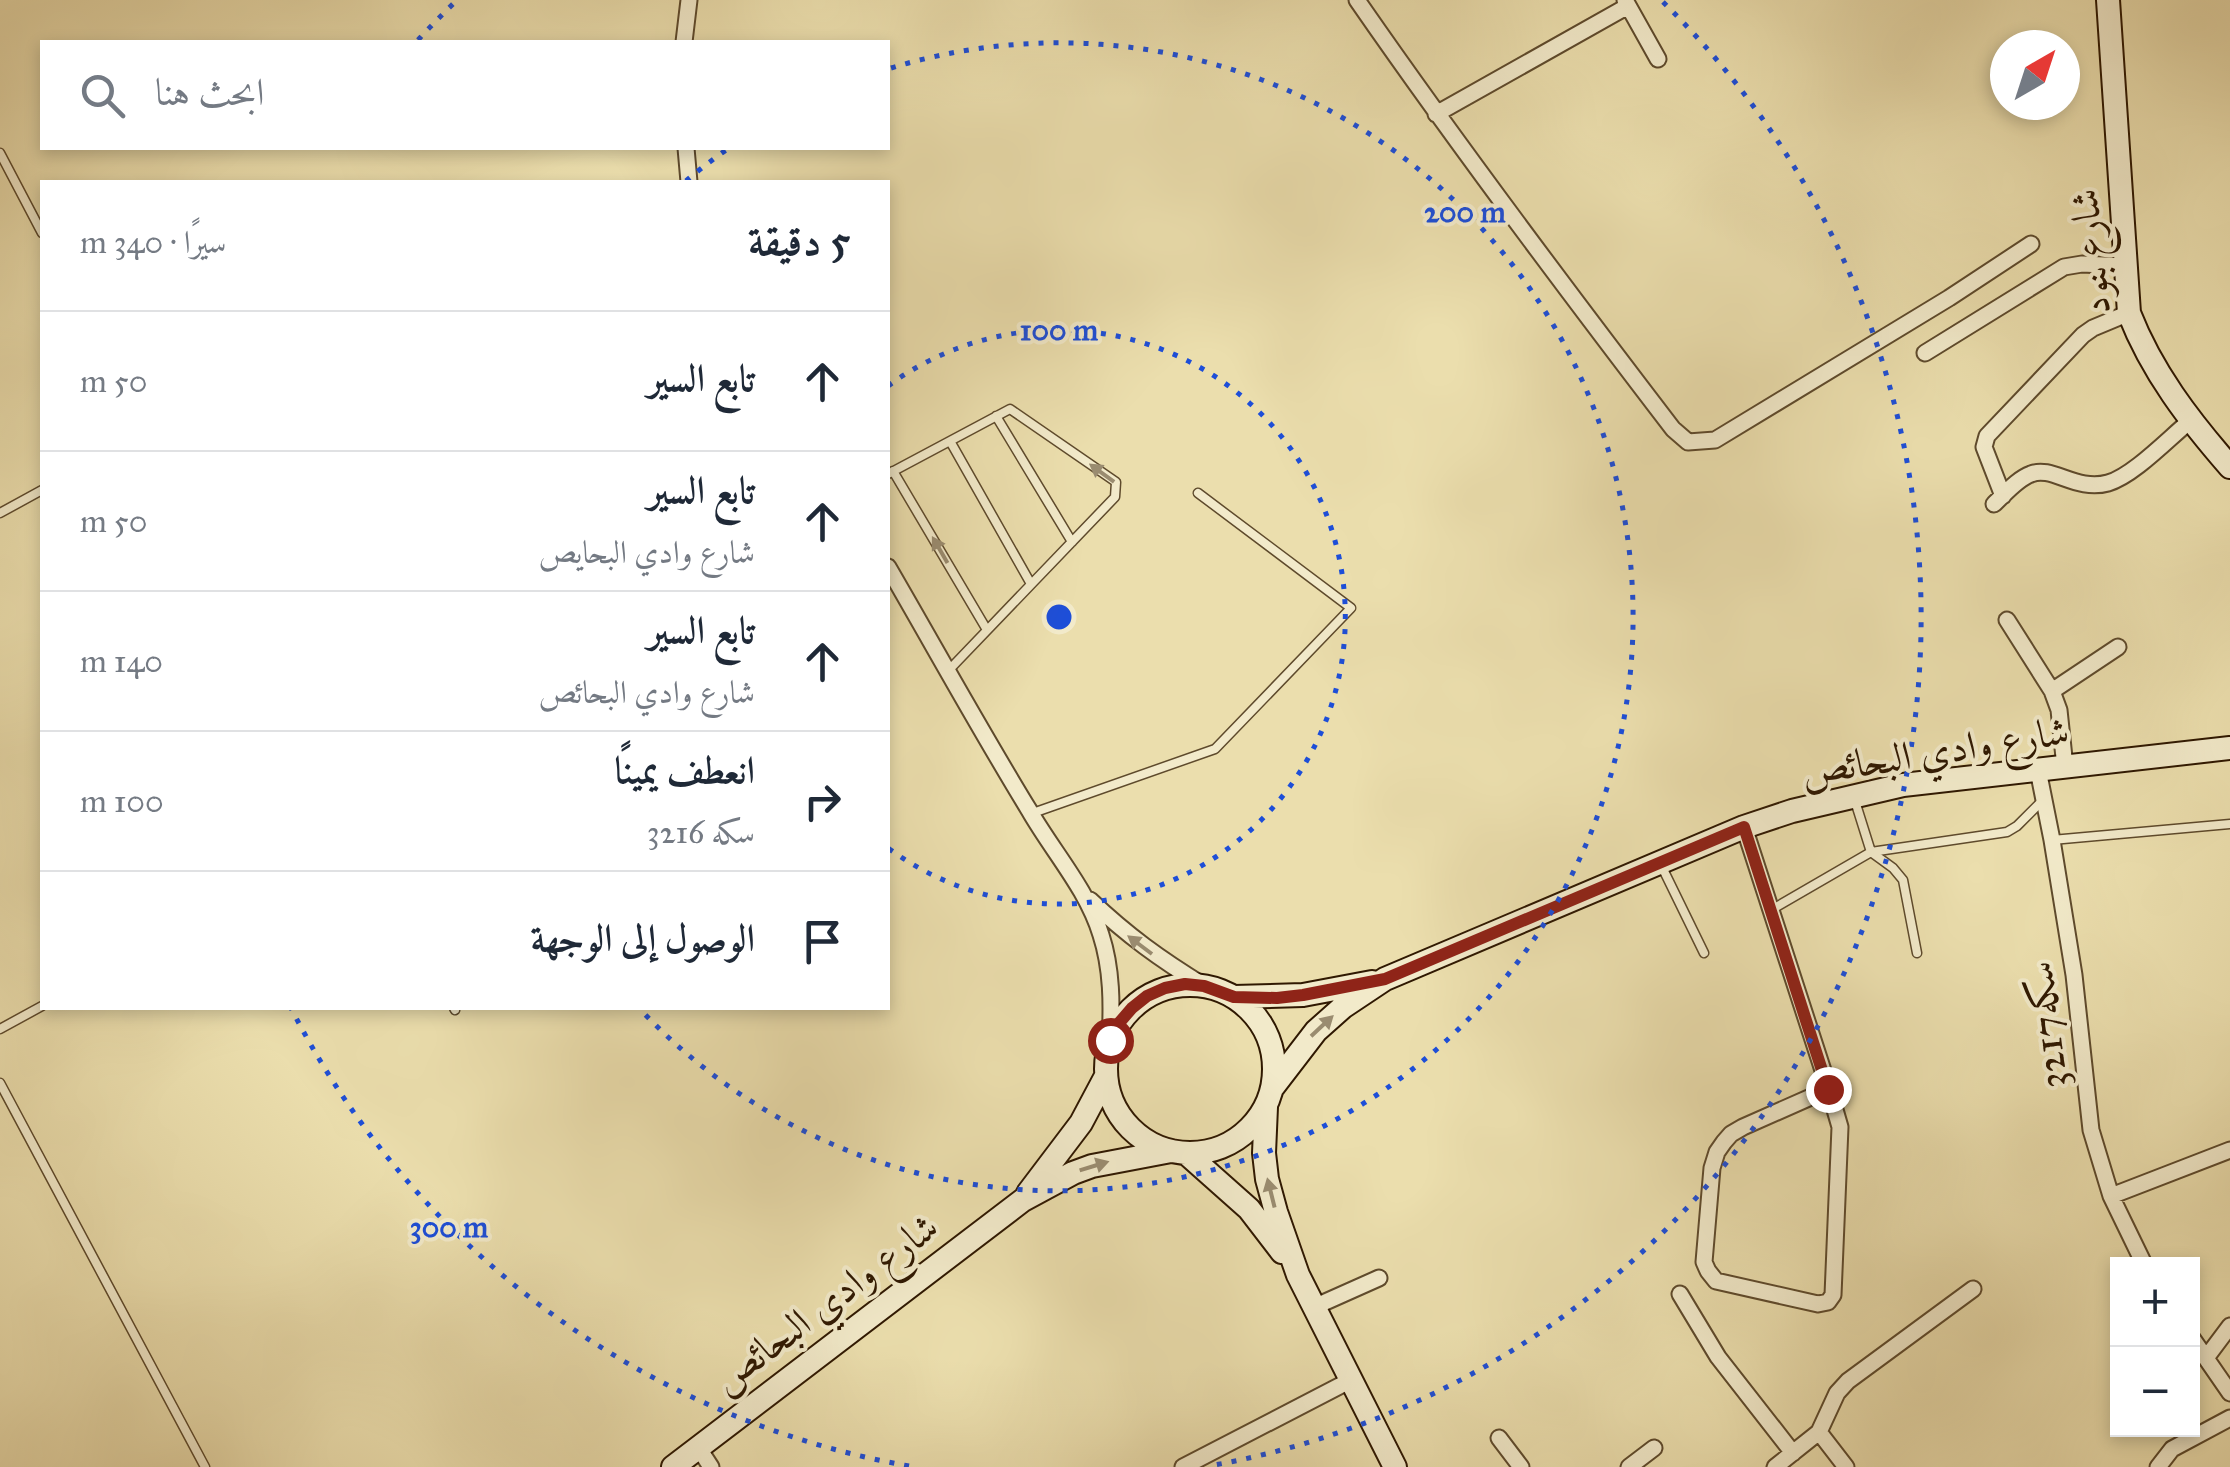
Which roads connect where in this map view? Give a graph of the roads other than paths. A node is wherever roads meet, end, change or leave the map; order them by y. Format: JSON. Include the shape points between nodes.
{"nodes":[{"id":1,"x":689,"y":0,"type":"edge"},
{"id":2,"x":1358,"y":0,"type":"edge"},
{"id":3,"x":2108,"y":0,"type":"edge"},
{"id":4,"x":1627,"y":3,"type":"edge"},
{"id":5,"x":684,"y":40,"type":"edge"},
{"id":6,"x":1658,"y":59,"type":"dead end"},
{"id":7,"x":1436,"y":114,"type":"junction"},
{"id":8,"x":686,"y":150,"type":"edge"},
{"id":9,"x":0,"y":153,"type":"edge"},
{"id":10,"x":689,"y":180,"type":"edge"},
{"id":11,"x":40,"y":229,"type":"edge"},
{"id":12,"x":2031,"y":244,"type":"dead end"},
{"id":13,"x":2125,"y":266,"type":"junction"},
{"id":14,"x":2129,"y":313,"type":"junction"},
{"id":15,"x":1925,"y":353,"type":"dead end"},
{"id":16,"x":996,"y":416,"type":"junction"},
{"id":17,"x":2190,"y":420,"type":"junction"},
{"id":18,"x":950,"y":441,"type":"junction"},
{"id":19,"x":2230,"y":467,"type":"edge"},
{"id":20,"x":890,"y":472,"type":"edge"},
{"id":21,"x":40,"y":491,"type":"edge"},
{"id":22,"x":1198,"y":493,"type":"dead end"},
{"id":23,"x":0,"y":514,"type":"edge"},
{"id":24,"x":1072,"y":542,"type":"junction"},
{"id":25,"x":890,"y":570,"type":"edge"},
{"id":26,"x":1031,"y":584,"type":"junction"},
{"id":27,"x":2007,"y":620,"type":"dead end"},
{"id":28,"x":986,"y":630,"type":"junction"},
{"id":29,"x":2118,"y":646,"type":"dead end"},
{"id":30,"x":948,"y":671,"type":"junction"},
{"id":31,"x":2052,"y":691,"type":"junction"},
{"id":32,"x":2230,"y":748,"type":"edge"},
{"id":33,"x":2066,"y":766,"type":"junction"},
{"id":34,"x":2038,"y":770,"type":"junction"},
{"id":35,"x":1853,"y":797,"type":"junction"},
{"id":36,"x":2043,"y":800,"type":"junction"},
{"id":37,"x":1030,"y":814,"type":"junction"},
{"id":38,"x":2230,"y":824,"type":"edge"},
{"id":39,"x":1744,"y":827,"type":"junction"},
{"id":40,"x":2052,"y":840,"type":"junction"},
{"id":41,"x":1871,"y":852,"type":"junction"},
{"id":42,"x":1660,"y":863,"type":"junction"},
{"id":43,"x":1084,"y":894,"type":"junction"},
{"id":44,"x":1771,"y":910,"type":"junction"},
{"id":45,"x":1917,"y":953,"type":"dead end"},
{"id":46,"x":1704,"y":954,"type":"dead end"},
{"id":47,"x":1385,"y":979,"type":"junction"},
{"id":48,"x":1204,"y":986,"type":"junction"},
{"id":49,"x":1234,"y":997,"type":"junction"},
{"id":50,"x":40,"y":1007,"type":"edge"},
{"id":51,"x":0,"y":1029,"type":"edge"},
{"id":52,"x":1110,"y":1040,"type":"junction"},
{"id":53,"x":1106,"y":1076,"type":"junction"},
{"id":54,"x":0,"y":1083,"type":"edge"},
{"id":55,"x":1828,"y":1089,"type":"junction"},
{"id":56,"x":1270,"y":1097,"type":"junction"},
{"id":57,"x":2230,"y":1150,"type":"edge"},
{"id":58,"x":1178,"y":1152,"type":"junction"},
{"id":59,"x":2111,"y":1196,"type":"junction"},
{"id":60,"x":1023,"y":1200,"type":"junction"},
{"id":61,"x":2141,"y":1257,"type":"edge"},
{"id":62,"x":1298,"y":1275,"type":"junction"},
{"id":63,"x":1379,"y":1278,"type":"dead end"},
{"id":64,"x":1973,"y":1289,"type":"dead end"},
{"id":65,"x":1680,"y":1294,"type":"dead end"},
{"id":66,"x":1314,"y":1307,"type":"junction"},
{"id":67,"x":2230,"y":1326,"type":"edge"},
{"id":68,"x":2198,"y":1347,"type":"edge"},
{"id":69,"x":2206,"y":1358,"type":"junction"},
{"id":70,"x":1352,"y":1380,"type":"junction"},
{"id":71,"x":2230,"y":1392,"type":"edge"},
{"id":72,"x":2230,"y":1418,"type":"edge"},
{"id":73,"x":1819,"y":1432,"type":"junction"},
{"id":74,"x":1499,"y":1438,"type":"dead end"},
{"id":75,"x":1654,"y":1448,"type":"dead end"},
{"id":76,"x":1793,"y":1453,"type":"junction"},
{"id":77,"x":704,"y":1457,"type":"edge"},
{"id":78,"x":205,"y":1467,"type":"edge"},
{"id":79,"x":672,"y":1467,"type":"edge"},
{"id":80,"x":1184,"y":1467,"type":"edge"},
{"id":81,"x":1395,"y":1467,"type":"edge"},
{"id":82,"x":1521,"y":1467,"type":"edge"},
{"id":83,"x":1629,"y":1467,"type":"edge"},
{"id":84,"x":1775,"y":1467,"type":"edge"},
{"id":85,"x":1846,"y":1467,"type":"edge"},
{"id":86,"x":2158,"y":1467,"type":"edge"}],
"edges":[{"from":1,"to":5,"type":"street"},
{"from":2,"to":7,"type":"street"},
{"from":3,"to":13,"type":"street","name":"شارع بنود"},
{"from":4,"to":6,"type":"street"},
{"from":4,"to":7,"type":"street"},
{"from":7,"to":12,"type":"street","via":[[1688,442],[1715,440]]},
{"from":8,"to":10,"type":"street"},
{"from":9,"to":11,"type":"lane"},
{"from":13,"to":14,"type":"street","name":"شارع بنود"},
{"from":13,"to":15,"type":"street","via":[[2064,268]]},
{"from":14,"to":17,"type":"street","name":"شارع بنود","via":[[2154,367]]},
{"from":14,"to":17,"type":"street","via":[[2083,335],[1987,436],[1999,500],[2032,473],[2092,486],[2110,482]]},
{"from":16,"to":18,"type":"lane"},
{"from":16,"to":24,"type":"lane"},
{"from":24,"to":16,"type":"lane","one_way":true,"via":[[1114,497],[1116,482],[1010,408]]},
{"from":17,"to":19,"type":"street","name":"شارع بنود"},
{"from":18,"to":20,"type":"lane"},
{"from":18,"to":26,"type":"lane"},
{"from":28,"to":20,"type":"lane","one_way":true},
{"from":21,"to":23,"type":"lane"},
{"from":22,"to":37,"type":"lane","via":[[1350,608],[1215,748]]},
{"from":24,"to":26,"type":"lane"},
{"from":25,"to":30,"type":"street"},
{"from":26,"to":28,"type":"lane"},
{"from":27,"to":31,"type":"street"},
{"from":28,"to":30,"type":"lane"},
{"from":29,"to":31,"type":"street"},
{"from":30,"to":37,"type":"street"},
{"from":31,"to":33,"type":"street"},
{"from":32,"to":33,"type":"street","name":"شارع وادي البحائص"},
{"from":33,"to":34,"type":"street","name":"شارع وادي البحائص"},
{"from":34,"to":35,"type":"street","name":"شارع وادي البحائص"},
{"from":34,"to":36,"type":"street","name":"سكه3217"},
{"from":35,"to":39,"type":"street","name":"شارع وادي البحائص"},
{"from":35,"to":41,"type":"lane"},
{"from":36,"to":40,"type":"street","name":"سكه3217"},
{"from":36,"to":41,"type":"lane","via":[[2007,832]]},
{"from":37,"to":43,"type":"street"},
{"from":38,"to":40,"type":"lane"},
{"from":39,"to":42,"type":"street","name":"شارع وادي البحائص"},
{"from":39,"to":44,"type":"street"},
{"from":40,"to":59,"type":"street","name":"سكه3217","via":[[2090,1130]]},
{"from":41,"to":44,"type":"lane"},
{"from":41,"to":45,"type":"lane","via":[[1902,880]]},
{"from":42,"to":46,"type":"lane"},
{"from":42,"to":47,"type":"street","name":"شارع وادي البحائص"},
{"from":48,"to":43,"type":"street","one_way":true,"via":[[1147,951]]},
{"from":43,"to":52,"type":"street","via":[[1106,955]]},
{"from":44,"to":55,"type":"street"},
{"from":47,"to":49,"type":"street","via":[[1303,995]]},
{"from":56,"to":47,"type":"street","one_way":true,"via":[[1316,1031]]},
{"from":48,"to":49,"type":"street"},
{"from":48,"to":52,"type":"street","via":[[1185,984],[1147,996]]},
{"from":49,"to":56,"type":"street","via":[[1264,1026],[1274,1056]]},
{"from":50,"to":51,"type":"lane"},
{"from":52,"to":53,"type":"street"},
{"from":53,"to":58,"type":"street","via":[[1126,1124],[1154,1146]]},
{"from":53,"to":60,"type":"street","via":[[1082,1123]]},
{"from":54,"to":78,"type":"lane"},
{"from":55,"to":55,"type":"street","via":[[1840,1127],[1833,1295],[1818,1304],[1716,1281],[1704,1262],[1717,1152],[1731,1134]]},
{"from":56,"to":58,"type":"street","via":[[1233,1142]]},
{"from":62,"to":56,"type":"street","one_way":true,"via":[[1267,1179]]},
{"from":57,"to":59,"type":"street"},
{"from":60,"to":58,"type":"street","one_way":true,"via":[[1092,1166]]},
{"from":58,"to":62,"type":"street","via":[[1249,1210]]},
{"from":59,"to":61,"type":"street","name":"سكه3217"},
{"from":60,"to":77,"type":"street","name":"شارع وادي البحائص"},
{"from":62,"to":66,"type":"street"},
{"from":63,"to":66,"type":"street"},
{"from":64,"to":73,"type":"street","via":[[1848,1380]]},
{"from":65,"to":76,"type":"street","via":[[1718,1357]]},
{"from":66,"to":70,"type":"street"},
{"from":67,"to":69,"type":"street"},
{"from":68,"to":69,"type":"street"},
{"from":69,"to":71,"type":"street"},
{"from":70,"to":80,"type":"street"},
{"from":70,"to":81,"type":"street"},
{"from":72,"to":86,"type":"street","via":[[2172,1449]]},
{"from":73,"to":76,"type":"street"},
{"from":73,"to":85,"type":"street"},
{"from":74,"to":82,"type":"street"},
{"from":75,"to":83,"type":"street"},
{"from":76,"to":84,"type":"street"},
{"from":77,"to":79,"type":"street","name":"شارع وادي البحائص"}]}
